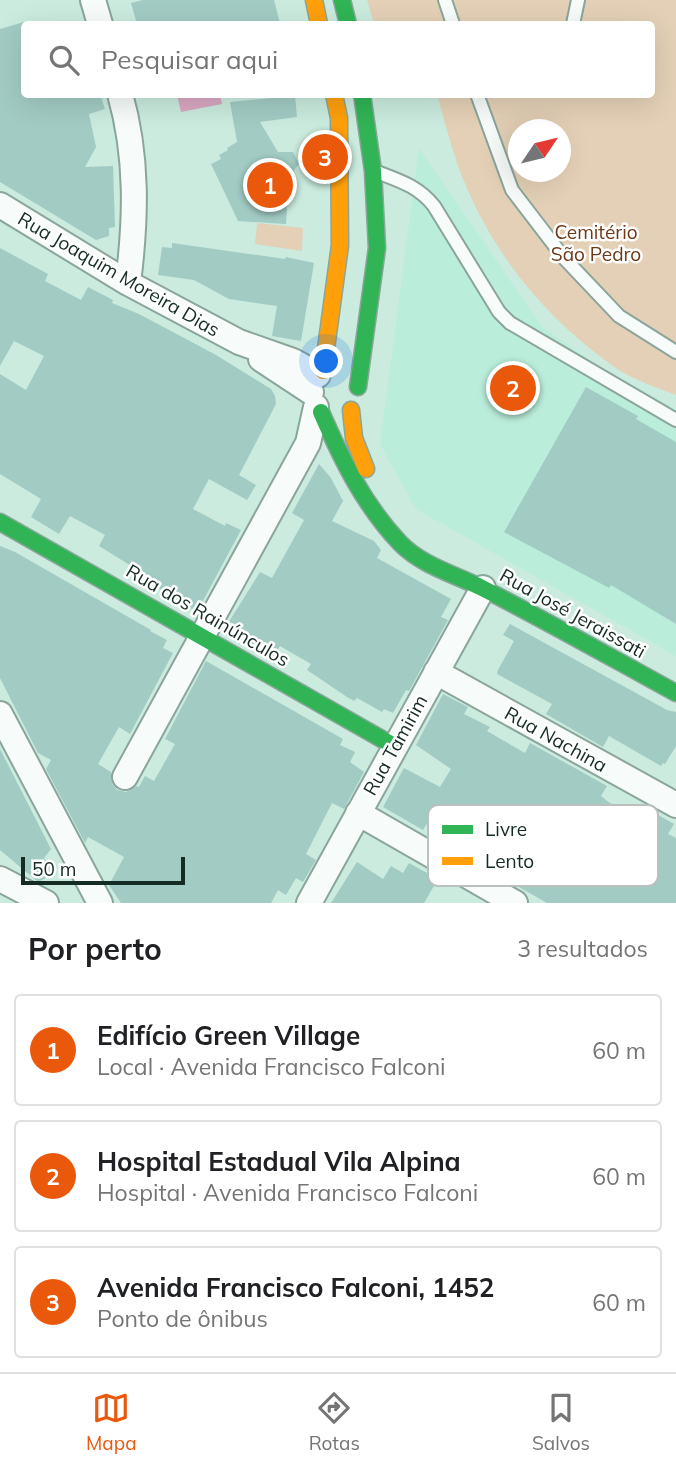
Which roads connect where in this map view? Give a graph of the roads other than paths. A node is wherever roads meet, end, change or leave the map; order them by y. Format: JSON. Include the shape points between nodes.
{"nodes":[{"id":1,"x":93,"y":0,"type":"edge"},
{"id":2,"x":314,"y":0,"type":"edge"},
{"id":3,"x":342,"y":0,"type":"edge"},
{"id":4,"x":445,"y":0,"type":"edge"},
{"id":5,"x":578,"y":0,"type":"edge"},
{"id":6,"x":99,"y":21,"type":"edge"},
{"id":7,"x":318,"y":21,"type":"edge"},
{"id":8,"x":347,"y":21,"type":"edge"},
{"id":9,"x":452,"y":21,"type":"edge"},
{"id":10,"x":573,"y":21,"type":"edge"},
{"id":11,"x":121,"y":98,"type":"edge"},
{"id":12,"x":335,"y":98,"type":"edge"},
{"id":13,"x":363,"y":98,"type":"edge"},
{"id":14,"x":478,"y":98,"type":"edge"},
{"id":15,"x":373,"y":171,"type":"junction"},
{"id":16,"x":0,"y":205,"type":"edge"},
{"id":17,"x":128,"y":283,"type":"junction"},
{"id":18,"x":676,"y":352,"type":"edge"},
{"id":19,"x":325,"y":385,"type":"junction"},
{"id":20,"x":359,"y":387,"type":"junction"},
{"id":21,"x":351,"y":410,"type":"junction"},
{"id":22,"x":676,"y":421,"type":"edge"},
{"id":23,"x":376,"y":480,"type":"dead end"},
{"id":24,"x":0,"y":523,"type":"edge"},
{"id":25,"x":432,"y":550,"type":"dead end"},
{"id":26,"x":450,"y":571,"type":"junction"},
{"id":27,"x":483,"y":588,"type":"junction"},
{"id":28,"x":201,"y":635,"type":"junction"},
{"id":29,"x":436,"y":672,"type":"junction"},
{"id":30,"x":676,"y":693,"type":"edge"},
{"id":31,"x":0,"y":715,"type":"edge"},
{"id":32,"x":394,"y":746,"type":"junction"},
{"id":33,"x":125,"y":777,"type":"dead end"},
{"id":34,"x":676,"y":805,"type":"edge"},
{"id":35,"x":358,"y":813,"type":"junction"},
{"id":36,"x":428,"y":853,"type":"edge"},
{"id":37,"x":0,"y":879,"type":"edge"},
{"id":38,"x":485,"y":886,"type":"edge"},
{"id":39,"x":46,"y":903,"type":"edge"},
{"id":40,"x":100,"y":903,"type":"edge"},
{"id":41,"x":309,"y":903,"type":"edge"},
{"id":42,"x":515,"y":903,"type":"edge"}],
"edges":[{"from":1,"to":6,"type":"street"},
{"from":2,"to":7,"type":"main road"},
{"from":3,"to":8,"type":"main road"},
{"from":4,"to":9,"type":"lane"},
{"from":5,"to":10,"type":"lane"},
{"from":11,"to":17,"type":"street","via":[[135,174]]},
{"from":12,"to":19,"type":"main road","via":[[340,245]]},
{"from":13,"to":15,"type":"main road"},
{"from":14,"to":18,"type":"lane","via":[[512,190],[564,258],[619,316]]},
{"from":15,"to":20,"type":"main road","via":[[377,248]]},
{"from":15,"to":22,"type":"lane","via":[[424,193],[510,323]]},
{"from":16,"to":17,"type":"street","name":"Rua Joaquim Moreira Dias"},
{"from":17,"to":19,"type":"street","name":"Rua Joaquim Moreira Dias","via":[[239,342],[293,361]]},
{"from":19,"to":20,"type":"main road","via":[[351,374]]},
{"from":19,"to":21,"type":"main road","via":[[336,416]]},
{"from":19,"to":26,"type":"main road","name":"Rua José Jeraissati","via":[[335,447],[363,498],[402,545]]},
{"from":19,"to":28,"type":"street","via":[[308,443]]},
{"from":20,"to":21,"type":"main road"},
{"from":21,"to":23,"type":"main road","via":[[360,457]]},
{"from":24,"to":28,"type":"main road","name":"Rua dos Rainúnculos"},
{"from":25,"to":26,"type":"main road"},
{"from":26,"to":27,"type":"main road","name":"Rua José Jeraissati"},
{"from":27,"to":29,"type":"street","name":"Rua Tamirim"},
{"from":27,"to":30,"type":"main road","name":"Rua José Jeraissati"},
{"from":28,"to":32,"type":"main road","name":"Rua dos Rainúnculos"},
{"from":28,"to":33,"type":"street"},
{"from":29,"to":32,"type":"street","name":"Rua Tamirim"},
{"from":29,"to":34,"type":"street","name":"Rua Nachina"},
{"from":31,"to":40,"type":"street"},
{"from":32,"to":35,"type":"street","name":"Rua Tamirim"},
{"from":35,"to":36,"type":"street"},
{"from":35,"to":41,"type":"street","name":"Rua Tamirim"},
{"from":37,"to":39,"type":"street"},
{"from":38,"to":42,"type":"street"}]}
